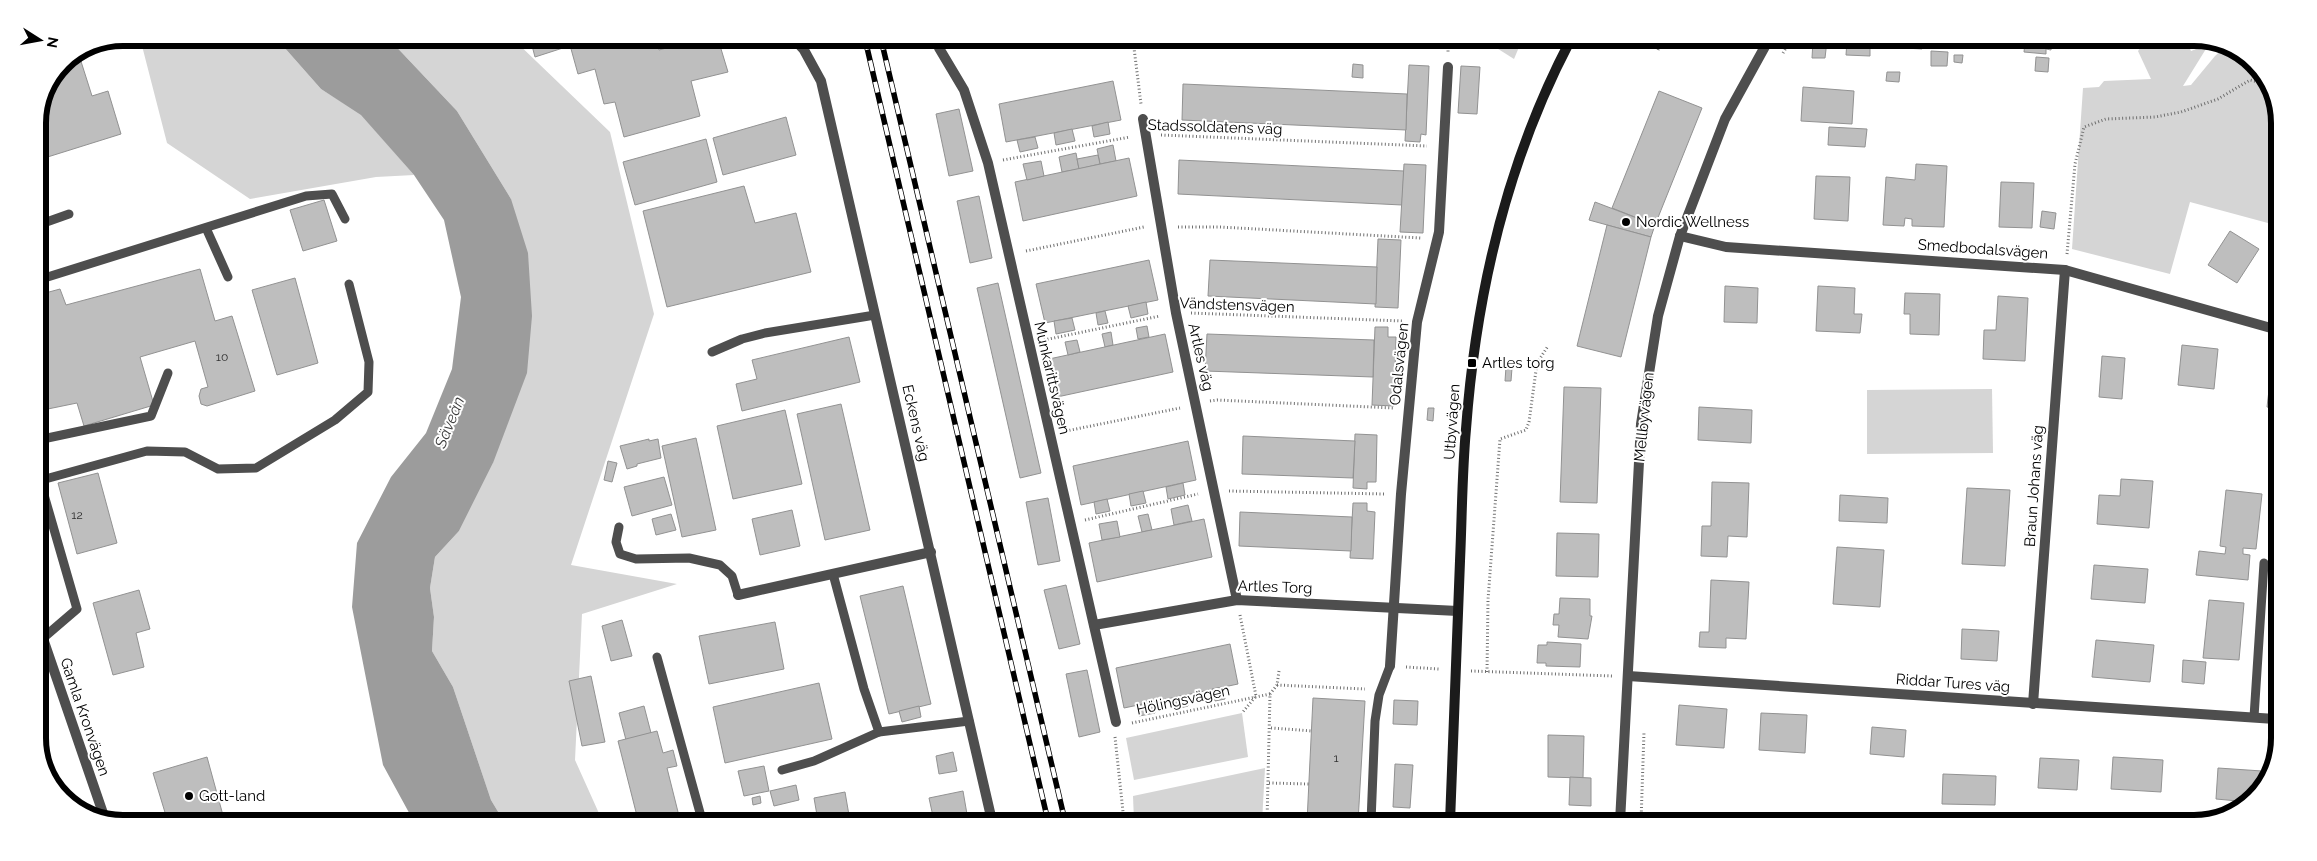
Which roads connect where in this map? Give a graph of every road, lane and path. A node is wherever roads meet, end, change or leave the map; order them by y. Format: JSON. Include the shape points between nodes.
{"nodes":[{"id":1,"x":800,"y":46,"type":"edge"},
{"id":2,"x":1135,"y":46,"type":"edge"},
{"id":3,"x":1568,"y":46,"type":"edge"},
{"id":4,"x":1660,"y":46,"type":"edge"},
{"id":5,"x":1765,"y":46,"type":"edge"},
{"id":6,"x":1787,"y":46,"type":"edge"},
{"id":7,"x":938,"y":48,"type":"dead end"},
{"id":8,"x":1658,"y":50,"type":"dead end"},
{"id":9,"x":1780,"y":58,"type":"dead end"},
{"id":10,"x":1448,"y":67,"type":"dead end"},
{"id":11,"x":2258,"y":82,"type":"edge"},
{"id":12,"x":1142,"y":120,"type":"joint"},
{"id":13,"x":1145,"y":134,"type":"junction"},
{"id":14,"x":1443,"y":147,"type":"junction"},
{"id":15,"x":988,"y":163,"type":"junction"},
{"id":16,"x":69,"y":214,"type":"dead end"},
{"id":17,"x":345,"y":219,"type":"dead end"},
{"id":18,"x":46,"y":222,"type":"edge"},
{"id":19,"x":1161,"y":227,"type":"junction"},
{"id":20,"x":206,"y":228,"type":"junction"},
{"id":21,"x":1680,"y":236,"type":"junction"},
{"id":22,"x":1437,"y":239,"type":"junction"},
{"id":23,"x":1008,"y":255,"type":"junction"},
{"id":24,"x":2065,"y":270,"type":"junction"},
{"id":25,"x":46,"y":278,"type":"edge"},
{"id":26,"x":228,"y":278,"type":"dead end"},
{"id":27,"x":349,"y":284,"type":"dead end"},
{"id":28,"x":1176,"y":313,"type":"junction"},
{"id":29,"x":875,"y":315,"type":"junction"},
{"id":30,"x":1418,"y":322,"type":"junction"},
{"id":31,"x":2271,"y":328,"type":"edge"},
{"id":32,"x":1028,"y":343,"type":"junction"},
{"id":33,"x":1548,"y":346,"type":"dead end"},
{"id":34,"x":712,"y":352,"type":"dead end"},
{"id":35,"x":168,"y":373,"type":"dead end"},
{"id":36,"x":1196,"y":405,"type":"junction"},
{"id":37,"x":1409,"y":408,"type":"junction"},
{"id":38,"x":1049,"y":434,"type":"junction"},
{"id":39,"x":46,"y":438,"type":"edge"},
{"id":40,"x":46,"y":479,"type":"edge"},
{"id":41,"x":46,"y":505,"type":"edge"},
{"id":42,"x":619,"y":527,"type":"dead end"},
{"id":43,"x":931,"y":552,"type":"junction"},
{"id":44,"x":2264,"y":563,"type":"dead end"},
{"id":45,"x":833,"y":574,"type":"junction"},
{"id":46,"x":738,"y":595,"type":"joint"},
{"id":47,"x":1237,"y":600,"type":"junction"},
{"id":48,"x":1394,"y":608,"type":"junction"},
{"id":49,"x":1458,"y":611,"type":"junction"},
{"id":50,"x":1094,"y":626,"type":"junction"},
{"id":51,"x":46,"y":636,"type":"edge"},
{"id":52,"x":46,"y":650,"type":"edge"},
{"id":53,"x":657,"y":656,"type":"dead end"},
{"id":54,"x":1390,"y":666,"type":"junction"},
{"id":55,"x":1455,"y":670,"type":"junction"},
{"id":56,"x":1278,"y":671,"type":"dead end"},
{"id":57,"x":1487,"y":672,"type":"junction"},
{"id":58,"x":1628,"y":676,"type":"junction"},
{"id":59,"x":1277,"y":685,"type":"junction"},
{"id":60,"x":1381,"y":690,"type":"junction"},
{"id":61,"x":1270,"y":694,"type":"junction"},
{"id":62,"x":1256,"y":696,"type":"junction"},
{"id":63,"x":2033,"y":704,"type":"junction"},
{"id":64,"x":1242,"y":713,"type":"dead end"},
{"id":65,"x":2254,"y":717,"type":"junction"},
{"id":66,"x":2271,"y":719,"type":"edge"},
{"id":67,"x":969,"y":721,"type":"junction"},
{"id":68,"x":1116,"y":722,"type":"junction"},
{"id":69,"x":1644,"y":725,"type":"dead end"},
{"id":70,"x":1271,"y":728,"type":"junction"},
{"id":71,"x":1312,"y":731,"type":"dead end"},
{"id":72,"x":879,"y":732,"type":"junction"},
{"id":73,"x":782,"y":770,"type":"dead end"},
{"id":74,"x":1269,"y":783,"type":"junction"},
{"id":75,"x":1309,"y":784,"type":"dead end"},
{"id":76,"x":103,"y":812,"type":"edge"},
{"id":77,"x":701,"y":815,"type":"edge"},
{"id":78,"x":991,"y":815,"type":"edge"},
{"id":79,"x":1123,"y":815,"type":"edge"},
{"id":80,"x":1267,"y":815,"type":"edge"},
{"id":81,"x":1371,"y":815,"type":"edge"},
{"id":82,"x":1450,"y":815,"type":"edge"},
{"id":83,"x":1620,"y":815,"type":"edge"},
{"id":84,"x":1641,"y":815,"type":"edge"}],
"edges":[{"from":1,"to":29,"type":"street","name":"Eckens väg","via":[[821,81]]},
{"from":2,"to":12,"type":"path"},
{"from":3,"to":49,"type":"main road","name":"Utbyvägen","via":[[1533,117],[1486,278],[1472,362],[1466,430]]},
{"from":4,"to":8,"type":"path"},
{"from":5,"to":21,"type":"street","name":"Mellbyvägen","via":[[1725,119]]},
{"from":6,"to":9,"type":"path"},
{"from":7,"to":15,"type":"street","name":"Munkarittsvägen","via":[[964,90]]},
{"from":10,"to":14,"type":"street","name":"Odalsvägen"},
{"from":11,"to":24,"type":"path","via":[[2250,80],[2218,99],[2181,112],[2156,117],[2106,119],[2084,128],[2075,164]]},
{"from":12,"to":13,"type":"street","name":"Artles väg"},
{"from":13,"to":14,"type":"path","name":"Stadssoldatens väg"},
{"from":13,"to":15,"type":"path","name":"Stadssoldatens väg"},
{"from":13,"to":19,"type":"street","name":"Artles väg"},
{"from":14,"to":22,"type":"street","name":"Odalsvägen"},
{"from":15,"to":23,"type":"street","name":"Munkarittsvägen"},
{"from":16,"to":18,"type":"lane"},
{"from":17,"to":20,"type":"lane","via":[[332,194],[322,194],[306,196]]},
{"from":19,"to":22,"type":"path","via":[[1220,227]]},
{"from":19,"to":23,"type":"path","via":[[1147,226]]},
{"from":19,"to":28,"type":"street","name":"Artles väg"},
{"from":20,"to":25,"type":"lane"},
{"from":20,"to":26,"type":"lane"},
{"from":21,"to":24,"type":"street","name":"Smedbodalsvägen","via":[[1726,247]]},
{"from":21,"to":58,"type":"street","name":"Mellbyvägen","via":[[1658,316],[1641,424]]},
{"from":22,"to":30,"type":"street","name":"Odalsvägen"},
{"from":23,"to":32,"type":"street","name":"Munkarittsvägen"},
{"from":24,"to":31,"type":"street","name":"Smedbodalsvägen"},
{"from":24,"to":63,"type":"street","name":"Braun Johans väg"},
{"from":27,"to":40,"type":"lane","via":[[369,362],[368,392],[335,420],[256,468],[218,470],[185,452],[147,451]]},
{"from":28,"to":30,"type":"path","name":"Vändstensvägen"},
{"from":28,"to":32,"type":"path","name":"Vändstensvägen"},
{"from":28,"to":36,"type":"street","name":"Artles väg"},
{"from":29,"to":34,"type":"lane","via":[[765,333]]},
{"from":29,"to":43,"type":"street","name":"Eckens väg"},
{"from":30,"to":37,"type":"street","name":"Odalsvägen"},
{"from":32,"to":38,"type":"street","name":"Munkarittsvägen"},
{"from":33,"to":57,"type":"path","via":[[1536,363],[1526,430],[1500,439],[1488,600]]},
{"from":35,"to":39,"type":"lane","via":[[151,416]]},
{"from":36,"to":37,"type":"path","via":[[1217,400]]},
{"from":36,"to":38,"type":"path"},
{"from":36,"to":47,"type":"street","name":"Artles väg"},
{"from":37,"to":48,"type":"street","name":"Odalsvägen"},
{"from":38,"to":50,"type":"street","name":"Munkarittsvägen"},
{"from":41,"to":51,"type":"lane","via":[[77,609]]},
{"from":42,"to":46,"type":"lane","via":[[616,542],[620,554],[636,559],[689,558],[720,565],[732,576]]},
{"from":43,"to":45,"type":"street"},
{"from":43,"to":67,"type":"street","name":"Eckens väg"},
{"from":44,"to":65,"type":"lane"},
{"from":45,"to":46,"type":"street"},
{"from":45,"to":72,"type":"lane"},
{"from":47,"to":48,"type":"street","name":"Artles Torg"},
{"from":47,"to":50,"type":"street","name":"Artles Torg"},
{"from":47,"to":62,"type":"path"},
{"from":48,"to":49,"type":"street","name":"Artles Torg"},
{"from":48,"to":54,"type":"street","name":"Odalsvägen"},
{"from":49,"to":55,"type":"main road","name":"Utbyvägen"},
{"from":50,"to":68,"type":"street","name":"Munkarittsvägen"},
{"from":52,"to":76,"type":"street","name":"Gamla Kronvägen"},
{"from":53,"to":77,"type":"lane"},
{"from":54,"to":55,"type":"path"},
{"from":54,"to":60,"type":"lane"},
{"from":55,"to":57,"type":"path"},
{"from":55,"to":82,"type":"main road","name":"Utbyvägen"},
{"from":56,"to":59,"type":"path"},
{"from":57,"to":58,"type":"path"},
{"from":58,"to":63,"type":"street","name":"Riddar Tures väg"},
{"from":58,"to":83,"type":"street","name":"Mellbyvägen"},
{"from":59,"to":60,"type":"path"},
{"from":59,"to":61,"type":"path"},
{"from":60,"to":81,"type":"lane","via":[[1375,721]]},
{"from":61,"to":62,"type":"path","name":"Hölingsvägen"},
{"from":61,"to":70,"type":"path"},
{"from":62,"to":64,"type":"path"},
{"from":62,"to":68,"type":"path","name":"Hölingsvägen","via":[[1126,724]]},
{"from":63,"to":65,"type":"street","name":"Riddar Tures väg"},
{"from":65,"to":66,"type":"street","name":"Riddar Tures väg"},
{"from":67,"to":72,"type":"lane"},
{"from":67,"to":78,"type":"street","name":"Eckens väg"},
{"from":68,"to":79,"type":"path"},
{"from":69,"to":84,"type":"path"},
{"from":70,"to":71,"type":"path"},
{"from":70,"to":74,"type":"path"},
{"from":72,"to":73,"type":"lane","via":[[814,761]]},
{"from":74,"to":75,"type":"path"},
{"from":74,"to":80,"type":"path"}]}
